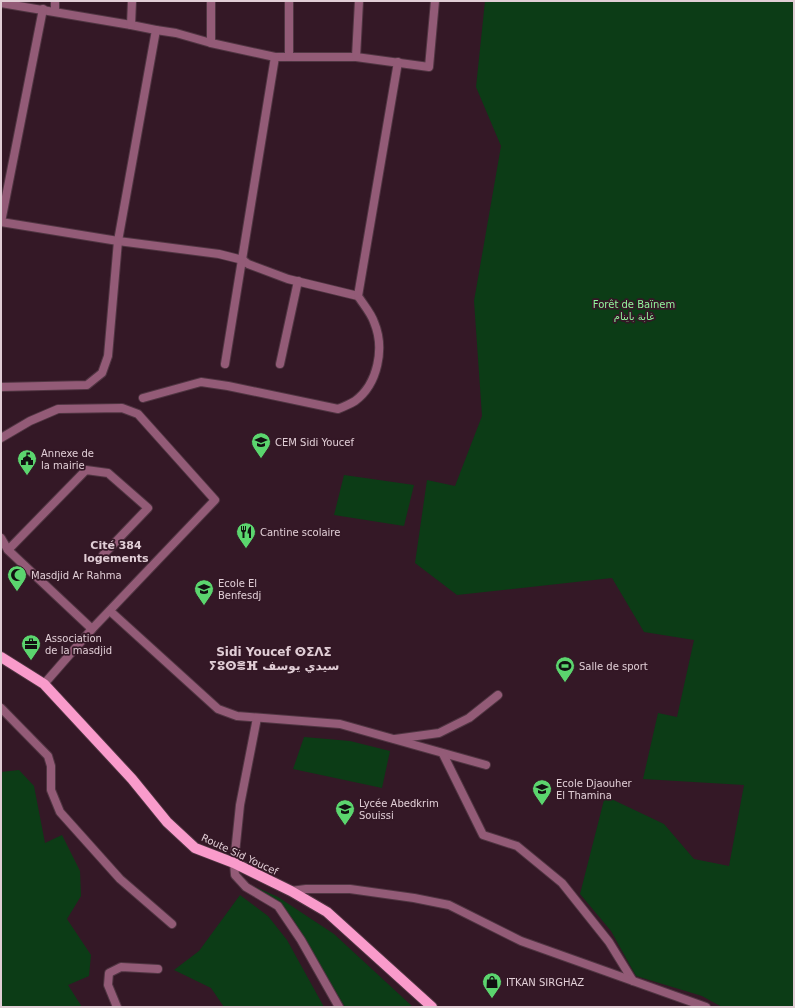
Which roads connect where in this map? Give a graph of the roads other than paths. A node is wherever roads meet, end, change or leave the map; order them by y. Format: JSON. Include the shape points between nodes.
{"nodes":[{"id":1,"x":55,"y":1,"type":"edge"},
{"id":2,"x":132,"y":1,"type":"edge"},
{"id":3,"x":211,"y":1,"type":"edge"},
{"id":4,"x":289,"y":1,"type":"edge"},
{"id":5,"x":359,"y":1,"type":"edge"},
{"id":6,"x":435,"y":1,"type":"edge"},
{"id":7,"x":1,"y":3,"type":"edge"},
{"id":8,"x":43,"y":9,"type":"junction"},
{"id":9,"x":55,"y":11,"type":"junction"},
{"id":10,"x":131,"y":25,"type":"junction"},
{"id":11,"x":156,"y":30,"type":"junction"},
{"id":12,"x":211,"y":43,"type":"junction"},
{"id":13,"x":275,"y":57,"type":"junction"},
{"id":14,"x":289,"y":57,"type":"junction"},
{"id":15,"x":356,"y":57,"type":"junction"},
{"id":16,"x":398,"y":62,"type":"junction"},
{"id":17,"x":1,"y":222,"type":"edge"},
{"id":18,"x":118,"y":241,"type":"junction"},
{"id":19,"x":243,"y":260,"type":"junction"},
{"id":20,"x":298,"y":281,"type":"junction"},
{"id":21,"x":358,"y":296,"type":"junction"},
{"id":22,"x":225,"y":364,"type":"dead end"},
{"id":23,"x":280,"y":364,"type":"dead end"},
{"id":24,"x":1,"y":387,"type":"edge"},
{"id":25,"x":143,"y":398,"type":"dead end"},
{"id":26,"x":1,"y":438,"type":"edge"},
{"id":27,"x":1,"y":538,"type":"edge"},
{"id":28,"x":8,"y":550,"type":"junction"},
{"id":29,"x":103,"y":555,"type":"dead end"},
{"id":30,"x":110,"y":611,"type":"junction"},
{"id":31,"x":92,"y":629,"type":"junction"},
{"id":32,"x":1,"y":657,"type":"edge"},
{"id":33,"x":44,"y":684,"type":"junction"},
{"id":34,"x":498,"y":695,"type":"dead end"},
{"id":35,"x":1,"y":708,"type":"edge"},
{"id":36,"x":257,"y":718,"type":"junction"},
{"id":37,"x":391,"y":739,"type":"junction"},
{"id":38,"x":443,"y":754,"type":"junction"},
{"id":39,"x":486,"y":765,"type":"dead end"},
{"id":40,"x":234,"y":863,"type":"junction"},
{"id":41,"x":291,"y":891,"type":"junction"},
{"id":42,"x":172,"y":924,"type":"dead end"},
{"id":43,"x":158,"y":969,"type":"dead end"},
{"id":44,"x":633,"y":981,"type":"junction"},
{"id":45,"x":117,"y":1007,"type":"edge"},
{"id":46,"x":339,"y":1007,"type":"edge"},
{"id":47,"x":432,"y":1007,"type":"edge"},
{"id":48,"x":706,"y":1007,"type":"edge"}],
"edges":[{"from":1,"to":9,"type":"street"},
{"from":2,"to":10,"type":"street"},
{"from":3,"to":12,"type":"street"},
{"from":4,"to":14,"type":"street"},
{"from":5,"to":15,"type":"street"},
{"from":6,"to":16,"type":"street","via":[[430,67]]},
{"from":7,"to":8,"type":"street"},
{"from":8,"to":9,"type":"street"},
{"from":8,"to":17,"type":"street"},
{"from":9,"to":10,"type":"street"},
{"from":10,"to":11,"type":"street"},
{"from":11,"to":12,"type":"street"},
{"from":11,"to":18,"type":"street"},
{"from":12,"to":13,"type":"street"},
{"from":13,"to":14,"type":"street"},
{"from":13,"to":19,"type":"street"},
{"from":14,"to":15,"type":"street"},
{"from":15,"to":16,"type":"street"},
{"from":16,"to":21,"type":"street"},
{"from":17,"to":18,"type":"street"},
{"from":18,"to":19,"type":"street","via":[[219,254]]},
{"from":18,"to":24,"type":"street","via":[[108,356],[102,373],[87,385]]},
{"from":19,"to":20,"type":"street"},
{"from":19,"to":22,"type":"street"},
{"from":20,"to":21,"type":"street"},
{"from":20,"to":23,"type":"street"},
{"from":21,"to":25,"type":"street","via":[[375,322],[380,342],[378,364],[368,387],[355,401],[338,409],[201,382]]},
{"from":26,"to":30,"type":"street","via":[[30,421],[58,409],[122,408],[138,414],[215,500]]},
{"from":27,"to":28,"type":"street"},
{"from":28,"to":29,"type":"street","via":[[86,470],[108,473],[148,508]]},
{"from":28,"to":31,"type":"street"},
{"from":30,"to":31,"type":"street"},
{"from":30,"to":36,"type":"street","via":[[218,709],[237,716]]},
{"from":31,"to":33,"type":"street"},
{"from":32,"to":33,"type":"main road","name":"Route Sid Youcef"},
{"from":33,"to":40,"type":"main road","name":"Route Sid Youcef","via":[[132,779],[167,822],[195,848]]},
{"from":34,"to":37,"type":"street","via":[[469,718],[439,733]]},
{"from":35,"to":42,"type":"street","via":[[48,756],[51,766],[51,790],[60,812],[120,878]]},
{"from":36,"to":37,"type":"street","via":[[340,724]]},
{"from":36,"to":40,"type":"street","via":[[240,805]]},
{"from":37,"to":38,"type":"street"},
{"from":38,"to":39,"type":"street"},
{"from":38,"to":44,"type":"street","via":[[483,835],[517,846],[562,883],[609,942]]},
{"from":40,"to":41,"type":"main road","name":"Route Sid Youcef"},
{"from":40,"to":46,"type":"street","via":[[236,875],[246,887],[278,906],[301,940]]},
{"from":41,"to":44,"type":"street","via":[[350,889],[449,905],[521,941]]},
{"from":41,"to":47,"type":"main road","name":"Route Sid Youcef","via":[[327,912]]},
{"from":43,"to":45,"type":"street","via":[[121,967],[109,973],[108,985]]},
{"from":44,"to":48,"type":"street"}]}
